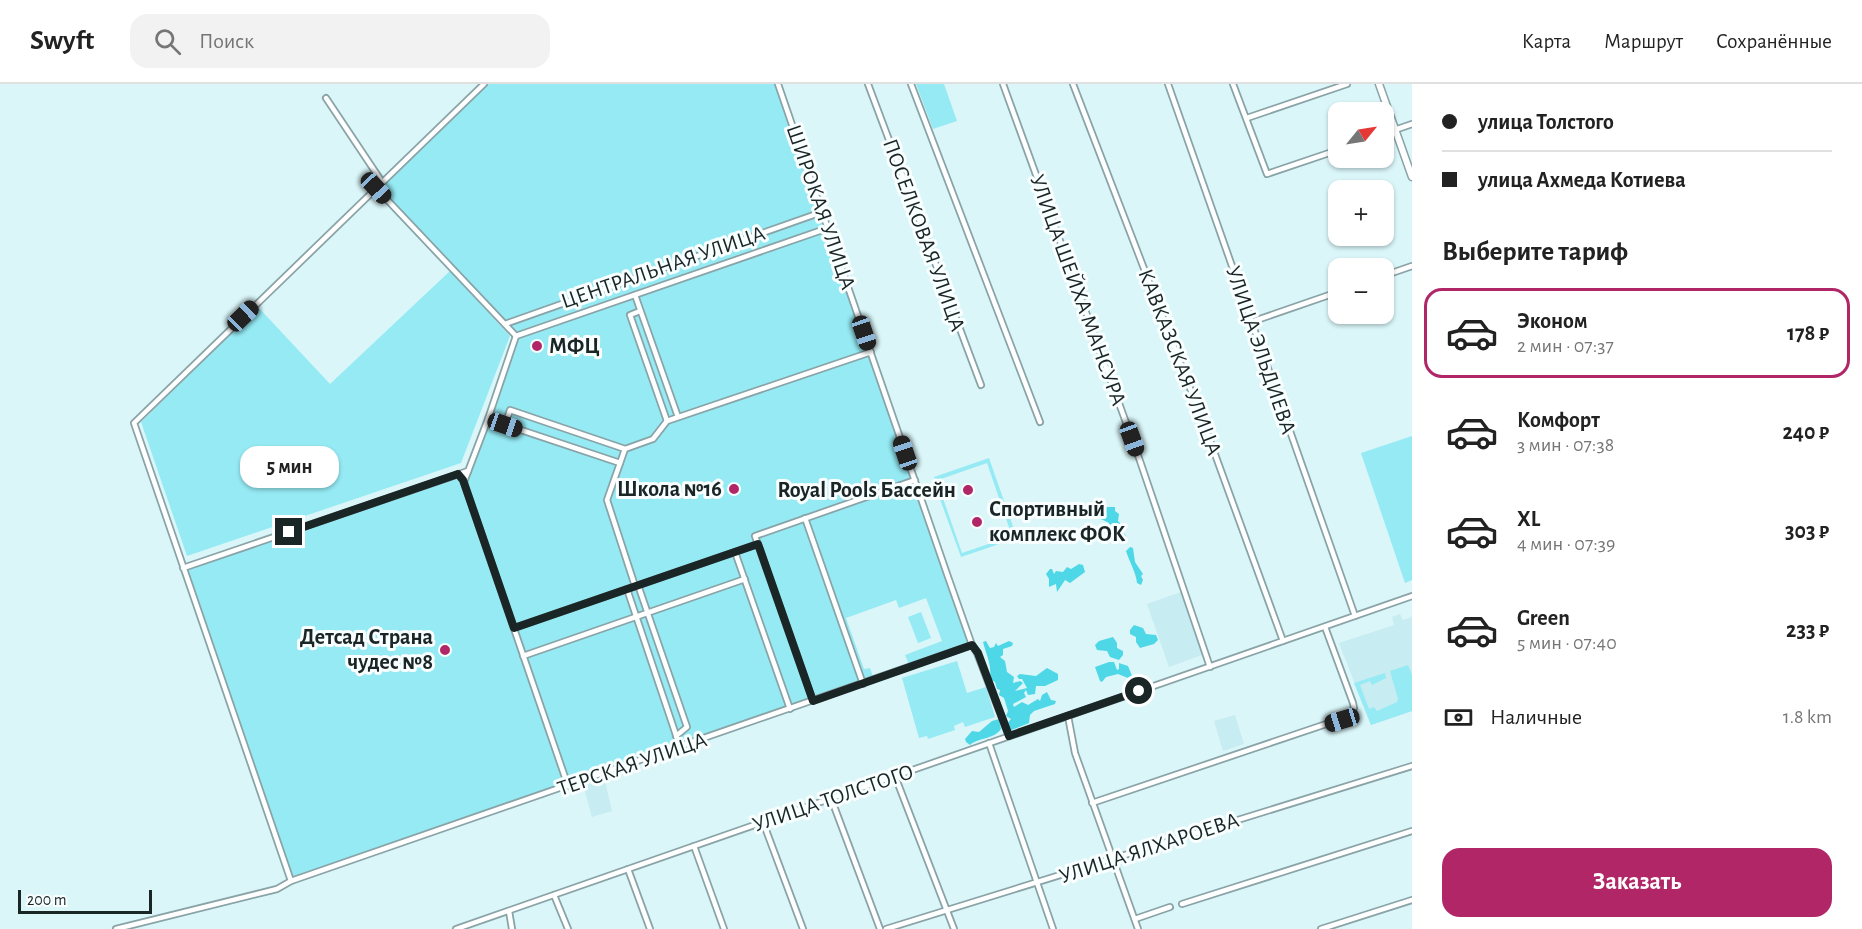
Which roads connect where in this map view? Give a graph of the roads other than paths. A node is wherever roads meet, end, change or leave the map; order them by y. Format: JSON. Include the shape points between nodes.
{"nodes":[{"id":1,"x":484,"y":84,"type":"edge"},
{"id":2,"x":778,"y":84,"type":"edge"},
{"id":3,"x":868,"y":84,"type":"edge"},
{"id":4,"x":911,"y":84,"type":"edge"},
{"id":5,"x":1003,"y":84,"type":"edge"},
{"id":6,"x":1073,"y":84,"type":"edge"},
{"id":7,"x":1168,"y":84,"type":"edge"},
{"id":8,"x":1233,"y":84,"type":"edge"},
{"id":9,"x":1347,"y":84,"type":"edge"},
{"id":10,"x":1378,"y":84,"type":"edge"},
{"id":11,"x":326,"y":98,"type":"dead end"},
{"id":12,"x":1247,"y":118,"type":"junction"},
{"id":13,"x":1412,"y":124,"type":"edge"},
{"id":14,"x":1395,"y":130,"type":"junction"},
{"id":15,"x":1328,"y":153,"type":"edge"},
{"id":16,"x":1412,"y":177,"type":"edge"},
{"id":17,"x":382,"y":182,"type":"junction"},
{"id":18,"x":376,"y":188,"type":"junction"},
{"id":19,"x":822,"y":212,"type":"junction"},
{"id":20,"x":828,"y":228,"type":"junction"},
{"id":21,"x":1412,"y":266,"type":"edge"},
{"id":22,"x":1394,"y":272,"type":"edge"},
{"id":23,"x":635,"y":295,"type":"junction"},
{"id":24,"x":1328,"y":295,"type":"edge"},
{"id":25,"x":640,"y":311,"type":"junction"},
{"id":26,"x":1251,"y":321,"type":"junction"},
{"id":27,"x":505,"y":324,"type":"junction"},
{"id":28,"x":516,"y":336,"type":"junction"},
{"id":29,"x":871,"y":352,"type":"junction"},
{"id":30,"x":981,"y":385,"type":"dead end"},
{"id":31,"x":678,"y":417,"type":"junction"},
{"id":32,"x":488,"y":419,"type":"junction"},
{"id":33,"x":667,"y":421,"type":"junction"},
{"id":34,"x":1040,"y":422,"type":"dead end"},
{"id":35,"x":505,"y":425,"type":"junction"},
{"id":36,"x":624,"y":450,"type":"junction"},
{"id":37,"x":620,"y":463,"type":"junction"},
{"id":38,"x":468,"y":471,"type":"junction"},
{"id":39,"x":458,"y":474,"type":"junction"},
{"id":40,"x":915,"y":480,"type":"junction"},
{"id":41,"x":464,"y":482,"type":"junction"},
{"id":42,"x":805,"y":518,"type":"junction"},
{"id":43,"x":758,"y":544,"type":"junction"},
{"id":44,"x":735,"y":552,"type":"junction"},
{"id":45,"x":183,"y":568,"type":"junction"},
{"id":46,"x":745,"y":579,"type":"junction"},
{"id":47,"x":637,"y":585,"type":"junction"},
{"id":48,"x":627,"y":589,"type":"junction"},
{"id":49,"x":1412,"y":596,"type":"edge"},
{"id":50,"x":648,"y":612,"type":"junction"},
{"id":51,"x":637,"y":616,"type":"junction"},
{"id":52,"x":1355,"y":616,"type":"junction"},
{"id":53,"x":1325,"y":627,"type":"junction"},
{"id":54,"x":514,"y":628,"type":"junction"},
{"id":55,"x":1283,"y":641,"type":"junction"},
{"id":56,"x":972,"y":645,"type":"junction"},
{"id":57,"x":523,"y":656,"type":"junction"},
{"id":58,"x":1210,"y":667,"type":"junction"},
{"id":59,"x":863,"y":684,"type":"junction"},
{"id":60,"x":813,"y":701,"type":"junction"},
{"id":61,"x":790,"y":709,"type":"junction"},
{"id":62,"x":1068,"y":716,"type":"junction"},
{"id":63,"x":676,"y":736,"type":"junction"},
{"id":64,"x":1009,"y":736,"type":"junction"},
{"id":65,"x":989,"y":743,"type":"junction"},
{"id":66,"x":680,"y":747,"type":"junction"},
{"id":67,"x":1412,"y":766,"type":"edge"},
{"id":68,"x":895,"y":776,"type":"junction"},
{"id":69,"x":568,"y":786,"type":"junction"},
{"id":70,"x":831,"y":798,"type":"junction"},
{"id":71,"x":1092,"y":803,"type":"junction"},
{"id":72,"x":763,"y":822,"type":"junction"},
{"id":73,"x":1412,"y":831,"type":"edge"},
{"id":74,"x":694,"y":846,"type":"junction"},
{"id":75,"x":1114,"y":859,"type":"junction"},
{"id":76,"x":628,"y":869,"type":"junction"},
{"id":77,"x":291,"y":881,"type":"junction"},
{"id":78,"x":1038,"y":883,"type":"junction"},
{"id":79,"x":554,"y":895,"type":"junction"},
{"id":80,"x":1412,"y":900,"type":"edge"},
{"id":81,"x":1182,"y":904,"type":"dead end"},
{"id":82,"x":1170,"y":907,"type":"dead end"},
{"id":83,"x":947,"y":910,"type":"junction"},
{"id":84,"x":509,"y":911,"type":"junction"},
{"id":85,"x":1135,"y":920,"type":"junction"},
{"id":86,"x":116,"y":929,"type":"edge"},
{"id":87,"x":456,"y":929,"type":"edge"},
{"id":88,"x":512,"y":929,"type":"edge"},
{"id":89,"x":568,"y":929,"type":"edge"},
{"id":90,"x":650,"y":929,"type":"edge"},
{"id":91,"x":723,"y":929,"type":"edge"},
{"id":92,"x":803,"y":929,"type":"edge"},
{"id":93,"x":880,"y":929,"type":"edge"},
{"id":94,"x":886,"y":929,"type":"edge"},
{"id":95,"x":954,"y":929,"type":"edge"},
{"id":96,"x":1053,"y":929,"type":"edge"},
{"id":97,"x":1138,"y":929,"type":"edge"},
{"id":98,"x":1321,"y":929,"type":"edge"}],
"edges":[{"from":1,"to":17,"type":"street"},
{"from":2,"to":19,"type":"street","name":"ШИРОКАЯ УЛИЦА"},
{"from":3,"to":30,"type":"street","name":"ПОСЕЛКОВАЯ УЛИЦА"},
{"from":4,"to":34,"type":"street"},
{"from":5,"to":58,"type":"street","name":"УЛИЦА ШЕЙХА МАНСУРА"},
{"from":6,"to":55,"type":"street","name":"КАВКАЗСКАЯ УЛИЦА"},
{"from":7,"to":26,"type":"street","name":"УЛИЦА ЭЛЬДИЕВА"},
{"from":8,"to":12,"type":"street"},
{"from":9,"to":12,"type":"street"},
{"from":10,"to":14,"type":"main road"},
{"from":11,"to":17,"type":"street"},
{"from":12,"to":15,"type":"street","via":[[1267,174]]},
{"from":13,"to":14,"type":"street"},
{"from":14,"to":16,"type":"main road"},
{"from":17,"to":18,"type":"street"},
{"from":18,"to":27,"type":"street"},
{"from":18,"to":45,"type":"street","via":[[135,420]]},
{"from":19,"to":20,"type":"street","name":"ШИРОКАЯ УЛИЦА"},
{"from":19,"to":27,"type":"street","name":"ЦЕНТРАЛЬНАЯ УЛИЦА"},
{"from":20,"to":23,"type":"street","name":"ЦЕНТРАЛЬНАЯ УЛИЦА"},
{"from":20,"to":29,"type":"street","name":"ШИРОКАЯ УЛИЦА"},
{"from":21,"to":22,"type":"street"},
{"from":23,"to":25,"type":"street"},
{"from":23,"to":28,"type":"street","name":"ЦЕНТРАЛЬНАЯ УЛИЦА"},
{"from":24,"to":26,"type":"street"},
{"from":25,"to":31,"type":"street"},
{"from":25,"to":33,"type":"street","via":[[630,315]]},
{"from":26,"to":52,"type":"street","name":"УЛИЦА ЭЛЬДИЕВА"},
{"from":27,"to":28,"type":"street"},
{"from":28,"to":32,"type":"street"},
{"from":29,"to":31,"type":"street"},
{"from":29,"to":40,"type":"street","name":"ШИРОКАЯ УЛИЦА"},
{"from":31,"to":33,"type":"street"},
{"from":32,"to":35,"type":"street"},
{"from":32,"to":38,"type":"street"},
{"from":33,"to":36,"type":"street","via":[[653,439]]},
{"from":35,"to":36,"type":"street","via":[[510,410]]},
{"from":35,"to":37,"type":"street"},
{"from":36,"to":37,"type":"street"},
{"from":37,"to":47,"type":"street","via":[[607,500]]},
{"from":38,"to":39,"type":"street"},
{"from":38,"to":41,"type":"street"},
{"from":39,"to":41,"type":"street"},
{"from":39,"to":45,"type":"street"},
{"from":40,"to":42,"type":"street"},
{"from":40,"to":56,"type":"street","name":"ШИРОКАЯ УЛИЦА"},
{"from":41,"to":54,"type":"street"},
{"from":42,"to":43,"type":"street","via":[[755,536]]},
{"from":42,"to":59,"type":"street"},
{"from":43,"to":44,"type":"street"},
{"from":43,"to":60,"type":"street"},
{"from":44,"to":46,"type":"street"},
{"from":44,"to":47,"type":"street"},
{"from":45,"to":77,"type":"street"},
{"from":46,"to":50,"type":"street"},
{"from":46,"to":61,"type":"street"},
{"from":47,"to":48,"type":"street"},
{"from":47,"to":50,"type":"street"},
{"from":48,"to":51,"type":"street"},
{"from":48,"to":54,"type":"street"},
{"from":49,"to":52,"type":"street","name":"УЛИЦА ТОЛСТОГО"},
{"from":50,"to":51,"type":"street"},
{"from":50,"to":63,"type":"street","via":[[687,727]]},
{"from":51,"to":57,"type":"street"},
{"from":51,"to":63,"type":"street"},
{"from":52,"to":53,"type":"street","name":"УЛИЦА ТОЛСТОГО"},
{"from":53,"to":55,"type":"street","name":"УЛИЦА ТОЛСТОГО"},
{"from":53,"to":71,"type":"street","via":[[1353,703],[1353,713],[1347,719]]},
{"from":54,"to":57,"type":"street"},
{"from":55,"to":58,"type":"street","name":"УЛИЦА ТОЛСТОГО"},
{"from":56,"to":59,"type":"street","name":"ТЕРСКАЯ УЛИЦА"},
{"from":56,"to":64,"type":"street","name":"ШИРОКАЯ УЛИЦА"},
{"from":57,"to":69,"type":"street"},
{"from":58,"to":62,"type":"street","name":"УЛИЦА ТОЛСТОГО"},
{"from":59,"to":60,"type":"street","name":"ТЕРСКАЯ УЛИЦА"},
{"from":60,"to":61,"type":"street","name":"ТЕРСКАЯ УЛИЦА"},
{"from":61,"to":66,"type":"street","name":"ТЕРСКАЯ УЛИЦА"},
{"from":62,"to":64,"type":"street","name":"УЛИЦА ТОЛСТОГО"},
{"from":62,"to":71,"type":"street","via":[[1075,753]]},
{"from":63,"to":66,"type":"street"},
{"from":64,"to":65,"type":"street","name":"УЛИЦА ТОЛСТОГО"},
{"from":65,"to":68,"type":"street","name":"УЛИЦА ТОЛСТОГО"},
{"from":65,"to":78,"type":"street"},
{"from":66,"to":69,"type":"street","name":"ТЕРСКАЯ УЛИЦА"},
{"from":67,"to":75,"type":"street","name":"УЛИЦА ЯЛХАРОЕВА"},
{"from":68,"to":70,"type":"street","name":"УЛИЦА ТОЛСТОГО"},
{"from":68,"to":83,"type":"street"},
{"from":69,"to":77,"type":"street","name":"ТЕРСКАЯ УЛИЦА"},
{"from":70,"to":72,"type":"street","name":"УЛИЦА ТОЛСТОГО"},
{"from":70,"to":93,"type":"street"},
{"from":71,"to":75,"type":"street"},
{"from":72,"to":74,"type":"street","name":"УЛИЦА ТОЛСТОГО"},
{"from":72,"to":92,"type":"street"},
{"from":73,"to":81,"type":"street"},
{"from":74,"to":76,"type":"street","name":"УЛИЦА ТОЛСТОГО"},
{"from":74,"to":91,"type":"street"},
{"from":75,"to":78,"type":"street","name":"УЛИЦА ЯЛХАРОЕВА"},
{"from":75,"to":85,"type":"street"},
{"from":76,"to":79,"type":"street","name":"УЛИЦА ТОЛСТОГО"},
{"from":76,"to":90,"type":"street"},
{"from":77,"to":86,"type":"street","name":"ТЕРСКАЯ УЛИЦА","via":[[277,889]]},
{"from":78,"to":83,"type":"street","name":"УЛИЦА ЯЛХАРОЕВА"},
{"from":78,"to":96,"type":"street"},
{"from":79,"to":84,"type":"street","name":"УЛИЦА ТОЛСТОГО"},
{"from":79,"to":89,"type":"street"},
{"from":80,"to":98,"type":"street"},
{"from":82,"to":85,"type":"street"},
{"from":83,"to":94,"type":"street","name":"УЛИЦА ЯЛХАРОЕВА"},
{"from":83,"to":95,"type":"street"},
{"from":84,"to":87,"type":"street","name":"УЛИЦА ТОЛСТОГО"},
{"from":84,"to":88,"type":"street"},
{"from":85,"to":97,"type":"street"}]}
